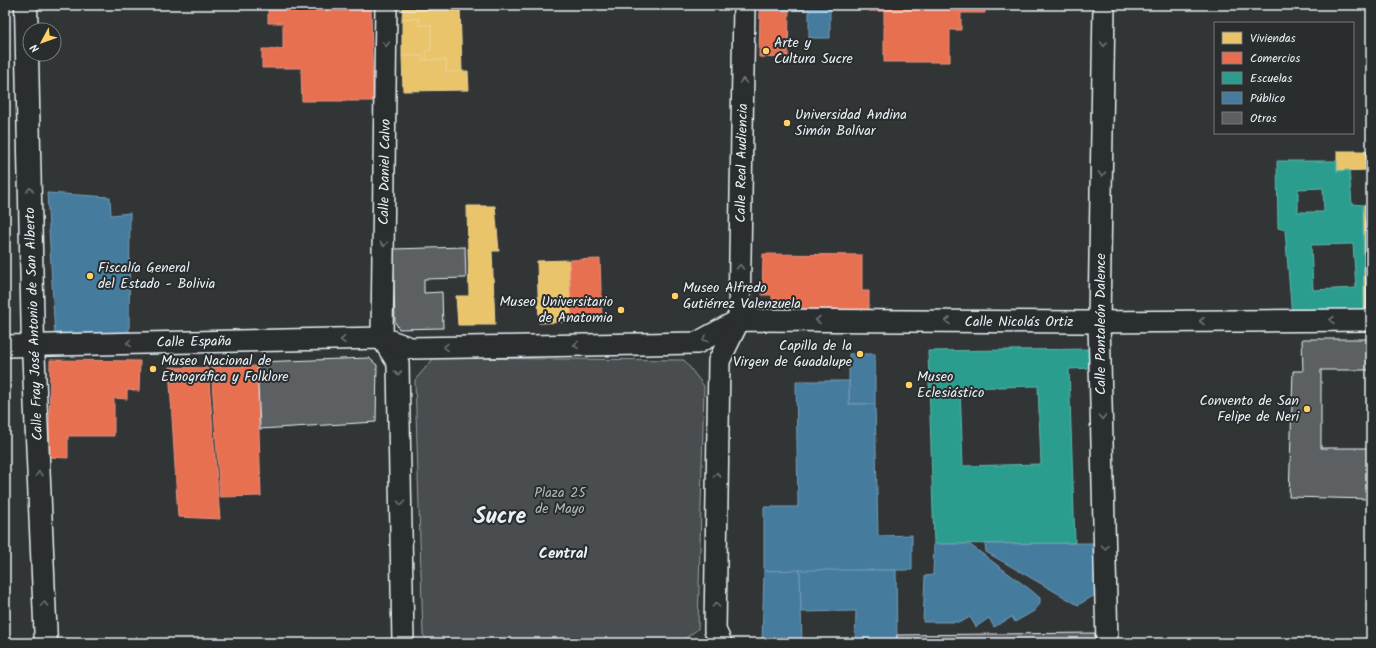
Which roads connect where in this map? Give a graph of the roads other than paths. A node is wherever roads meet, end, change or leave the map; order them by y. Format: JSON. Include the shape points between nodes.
{"nodes":[{"id":1,"x":26,"y":5,"type":"edge"},
{"id":2,"x":386,"y":5,"type":"edge"},
{"id":3,"x":744,"y":5,"type":"edge"},
{"id":4,"x":1104,"y":5,"type":"edge"},
{"id":5,"x":739,"y":320,"type":"junction"},
{"id":6,"x":1371,"y":320,"type":"edge"},
{"id":7,"x":1099,"y":322,"type":"junction"},
{"id":8,"x":382,"y":338,"type":"junction"},
{"id":9,"x":33,"y":345,"type":"junction"},
{"id":10,"x":5,"y":346,"type":"edge"},
{"id":11,"x":46,"y":643,"type":"edge"},
{"id":12,"x":403,"y":643,"type":"edge"},
{"id":13,"x":720,"y":643,"type":"edge"},
{"id":14,"x":1107,"y":643,"type":"edge"}],
"edges":[{"from":9,"to":1,"type":"main road","name":"Calle Fray José Antonio de San Alberto","one_way":true},
{"from":2,"to":8,"type":"street","name":"Calle Daniel Calvo","one_way":true},
{"from":5,"to":3,"type":"street","name":"Calle Real Audiencia","one_way":true},
{"from":4,"to":7,"type":"street","name":"Calle Pantaleón Dalence","one_way":true},
{"from":7,"to":5,"type":"street","name":"Calle Nicolás Ortiz","one_way":true},
{"from":5,"to":8,"type":"street","one_way":true,"via":[[697,344],[410,348]]},
{"from":13,"to":5,"type":"street","one_way":true,"via":[[715,630],[719,361]]},
{"from":6,"to":7,"type":"street","name":"Calle Nicolás Ortiz","one_way":true},
{"from":7,"to":14,"type":"street","name":"Calle Pantaleón Dalence","one_way":true},
{"from":8,"to":9,"type":"street","name":"Calle España","one_way":true},
{"from":8,"to":12,"type":"street","one_way":true,"via":[[398,363]]},
{"from":9,"to":10,"type":"street","name":"Calle España"},
{"from":11,"to":9,"type":"main road","name":"Calle Fray José Antonio de San Alberto","one_way":true}]}
